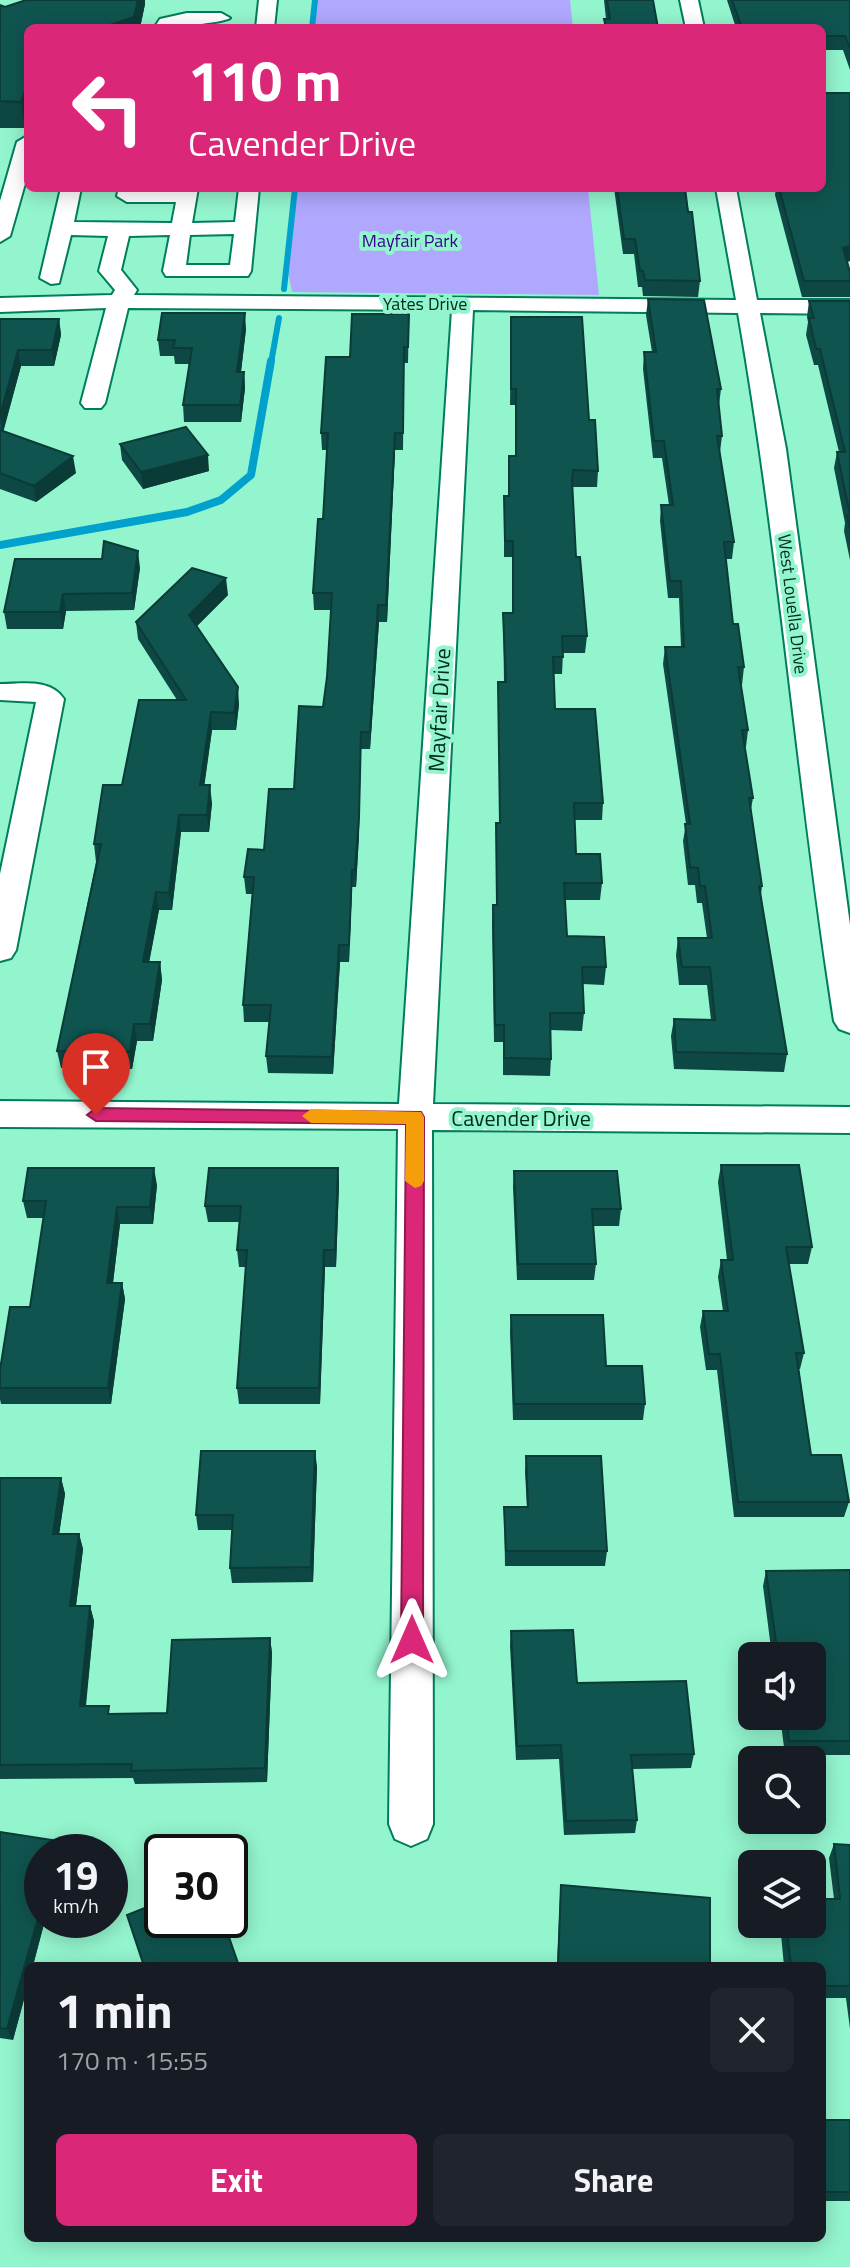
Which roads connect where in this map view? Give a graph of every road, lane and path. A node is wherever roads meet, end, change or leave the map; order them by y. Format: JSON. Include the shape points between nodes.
{"nodes":[{"id":1,"x":268,"y":0,"type":"edge"},
{"id":2,"x":689,"y":0,"type":"edge"},
{"id":3,"x":221,"y":15,"type":"edge"},
{"id":4,"x":165,"y":24,"type":"edge"},
{"id":5,"x":265,"y":24,"type":"edge"},
{"id":6,"x":694,"y":24,"type":"edge"},
{"id":7,"x":24,"y":143,"type":"edge"},
{"id":8,"x":0,"y":147,"type":"edge"},
{"id":9,"x":24,"y":155,"type":"edge"},
{"id":10,"x":70,"y":192,"type":"edge"},
{"id":11,"x":128,"y":192,"type":"edge"},
{"id":12,"x":187,"y":192,"type":"edge"},
{"id":13,"x":249,"y":192,"type":"edge"},
{"id":14,"x":727,"y":192,"type":"edge"},
{"id":15,"x":61,"y":228,"type":"junction"},
{"id":16,"x":245,"y":228,"type":"junction"},
{"id":17,"x":182,"y":229,"type":"junction"},
{"id":18,"x":120,"y":230,"type":"junction"},
{"id":19,"x":0,"y":236,"type":"edge"},
{"id":20,"x":51,"y":278,"type":"dead end"},
{"id":21,"x":119,"y":301,"type":"junction"},
{"id":22,"x":463,"y":303,"type":"junction"},
{"id":23,"x":0,"y":305,"type":"edge"},
{"id":24,"x":747,"y":306,"type":"junction"},
{"id":25,"x":850,"y":307,"type":"edge"},
{"id":26,"x":93,"y":403,"type":"dead end"},
{"id":27,"x":0,"y":692,"type":"edge"},
{"id":28,"x":0,"y":950,"type":"edge"},
{"id":29,"x":850,"y":1021,"type":"edge"},
{"id":30,"x":0,"y":1114,"type":"edge"},
{"id":31,"x":415,"y":1117,"type":"junction"},
{"id":32,"x":850,"y":1120,"type":"edge"},
{"id":33,"x":411,"y":1824,"type":"dead end"}],
"edges":[{"from":1,"to":5,"type":"street"},
{"from":2,"to":6,"type":"street"},
{"from":3,"to":4,"type":"street"},
{"from":7,"to":8,"type":"street"},
{"from":9,"to":19,"type":"street"},
{"from":10,"to":15,"type":"street"},
{"from":11,"to":12,"type":"street","via":[[127,196]]},
{"from":12,"to":17,"type":"street"},
{"from":13,"to":16,"type":"street"},
{"from":14,"to":24,"type":"street","name":"West Louella Drive"},
{"from":15,"to":18,"type":"street"},
{"from":15,"to":20,"type":"street"},
{"from":16,"to":17,"type":"street"},
{"from":16,"to":17,"type":"street","via":[[240,271],[174,271]]},
{"from":17,"to":18,"type":"street"},
{"from":18,"to":21,"type":"street","via":[[110,271],[126,290]]},
{"from":21,"to":22,"type":"street","name":"Yates Drive"},
{"from":21,"to":23,"type":"street","name":"Yates Drive"},
{"from":21,"to":26,"type":"street"},
{"from":22,"to":24,"type":"street","name":"Yates Drive"},
{"from":22,"to":31,"type":"street","name":"Mayfair Drive"},
{"from":24,"to":25,"type":"street","name":"Yates Drive"},
{"from":24,"to":29,"type":"street","name":"West Louella Drive","via":[[774,449]]},
{"from":27,"to":28,"type":"street","via":[[40,692],[50,699]]},
{"from":30,"to":31,"type":"street","name":"Cavender Drive"},
{"from":31,"to":32,"type":"street","name":"Cavender Drive"},
{"from":31,"to":33,"type":"street","name":"Mayfair Drive"}]}
